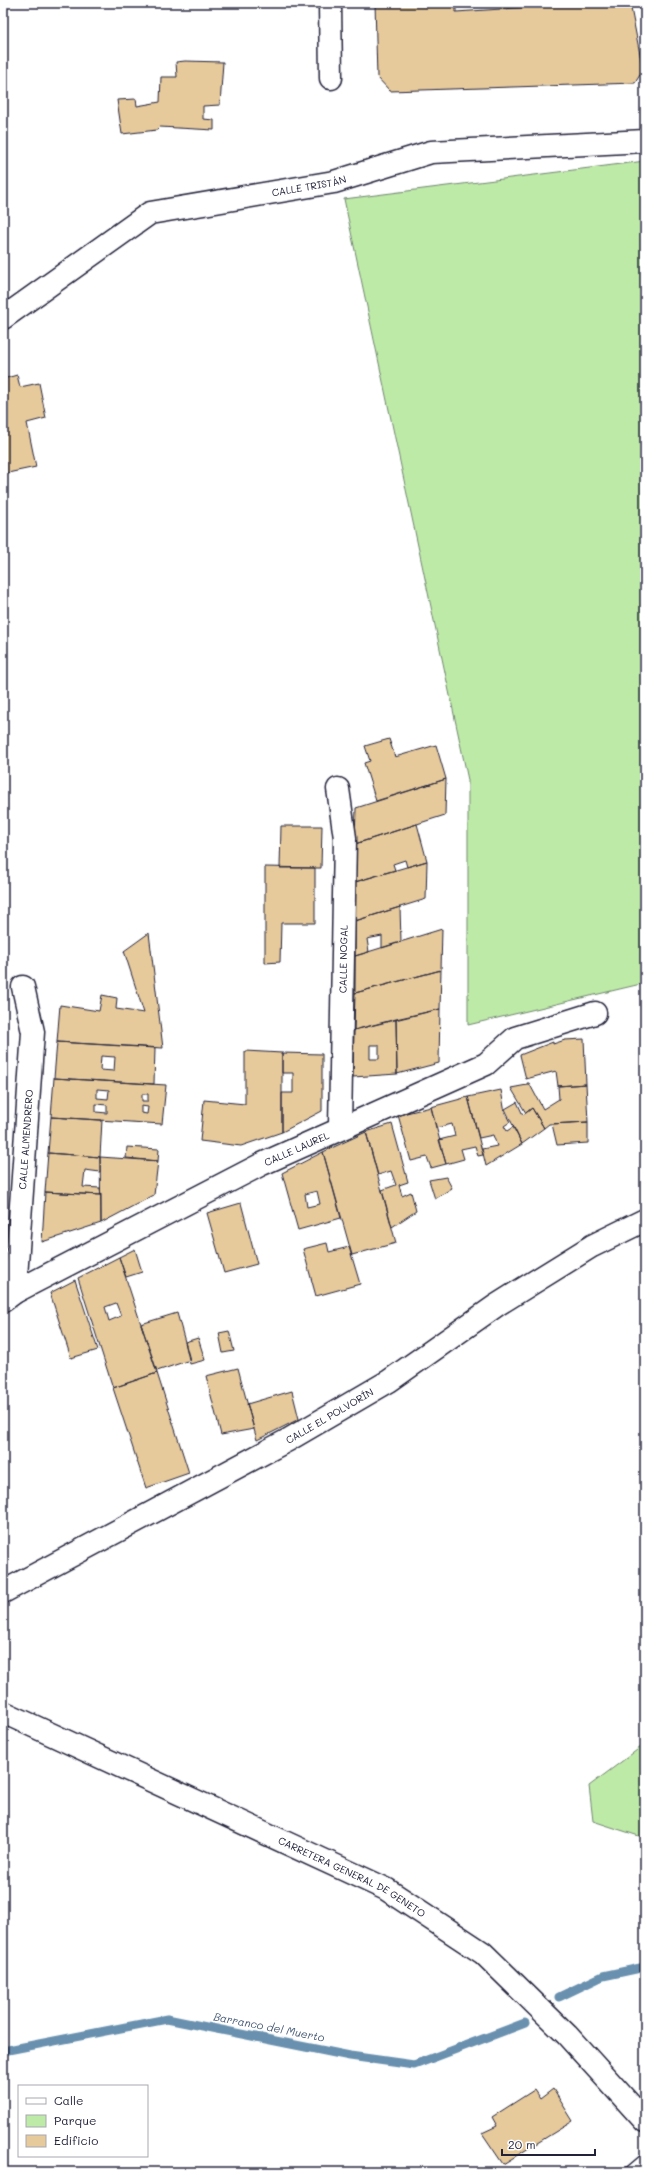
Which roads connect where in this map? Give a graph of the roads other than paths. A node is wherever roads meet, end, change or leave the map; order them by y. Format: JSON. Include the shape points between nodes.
{"nodes":[{"id":1,"x":330,"y":3,"type":"edge"},
{"id":2,"x":331,"y":78,"type":"dead end"},
{"id":3,"x":645,"y":142,"type":"edge"},
{"id":4,"x":3,"y":318,"type":"edge"},
{"id":5,"x":338,"y":789,"type":"dead end"},
{"id":6,"x":23,"y":986,"type":"dead end"},
{"id":7,"x":595,"y":1013,"type":"dead end"},
{"id":8,"x":340,"y":1128,"type":"junction"},
{"id":9,"x":645,"y":1220,"type":"edge"},
{"id":10,"x":9,"y":1297,"type":"edge"},
{"id":11,"x":3,"y":1592,"type":"edge"},
{"id":12,"x":3,"y":1712,"type":"edge"},
{"id":13,"x":645,"y":2121,"type":"edge"},
{"id":14,"x":645,"y":2161,"type":"edge"},
{"id":15,"x":632,"y":2172,"type":"edge"}],
"edges":[{"from":1,"to":2,"type":"street"},
{"from":3,"to":4,"type":"street","name":"CALLE TRISTÁN","via":[[431,152],[334,182],[150,213]]},
{"from":5,"to":8,"type":"street","name":"CALLE NOGAL","via":[[345,838]]},
{"from":6,"to":10,"type":"street","name":"CALLE ALMENDRERO","via":[[33,1032]]},
{"from":7,"to":8,"type":"street","name":"CALLE LAUREL","via":[[515,1038],[486,1064]]},
{"from":8,"to":10,"type":"street","name":"CALLE LAUREL","via":[[262,1164]]},
{"from":9,"to":11,"type":"street","name":"CALLE EL POLVORÍN","via":[[586,1250],[497,1305],[389,1380],[288,1440]]},
{"from":12,"to":13,"type":"street","name":"CARRETERA GENERAL DE GENETO","via":[[386,1889],[483,1953],[567,2035]]},
{"from":14,"to":15,"type":"lane"}]}
